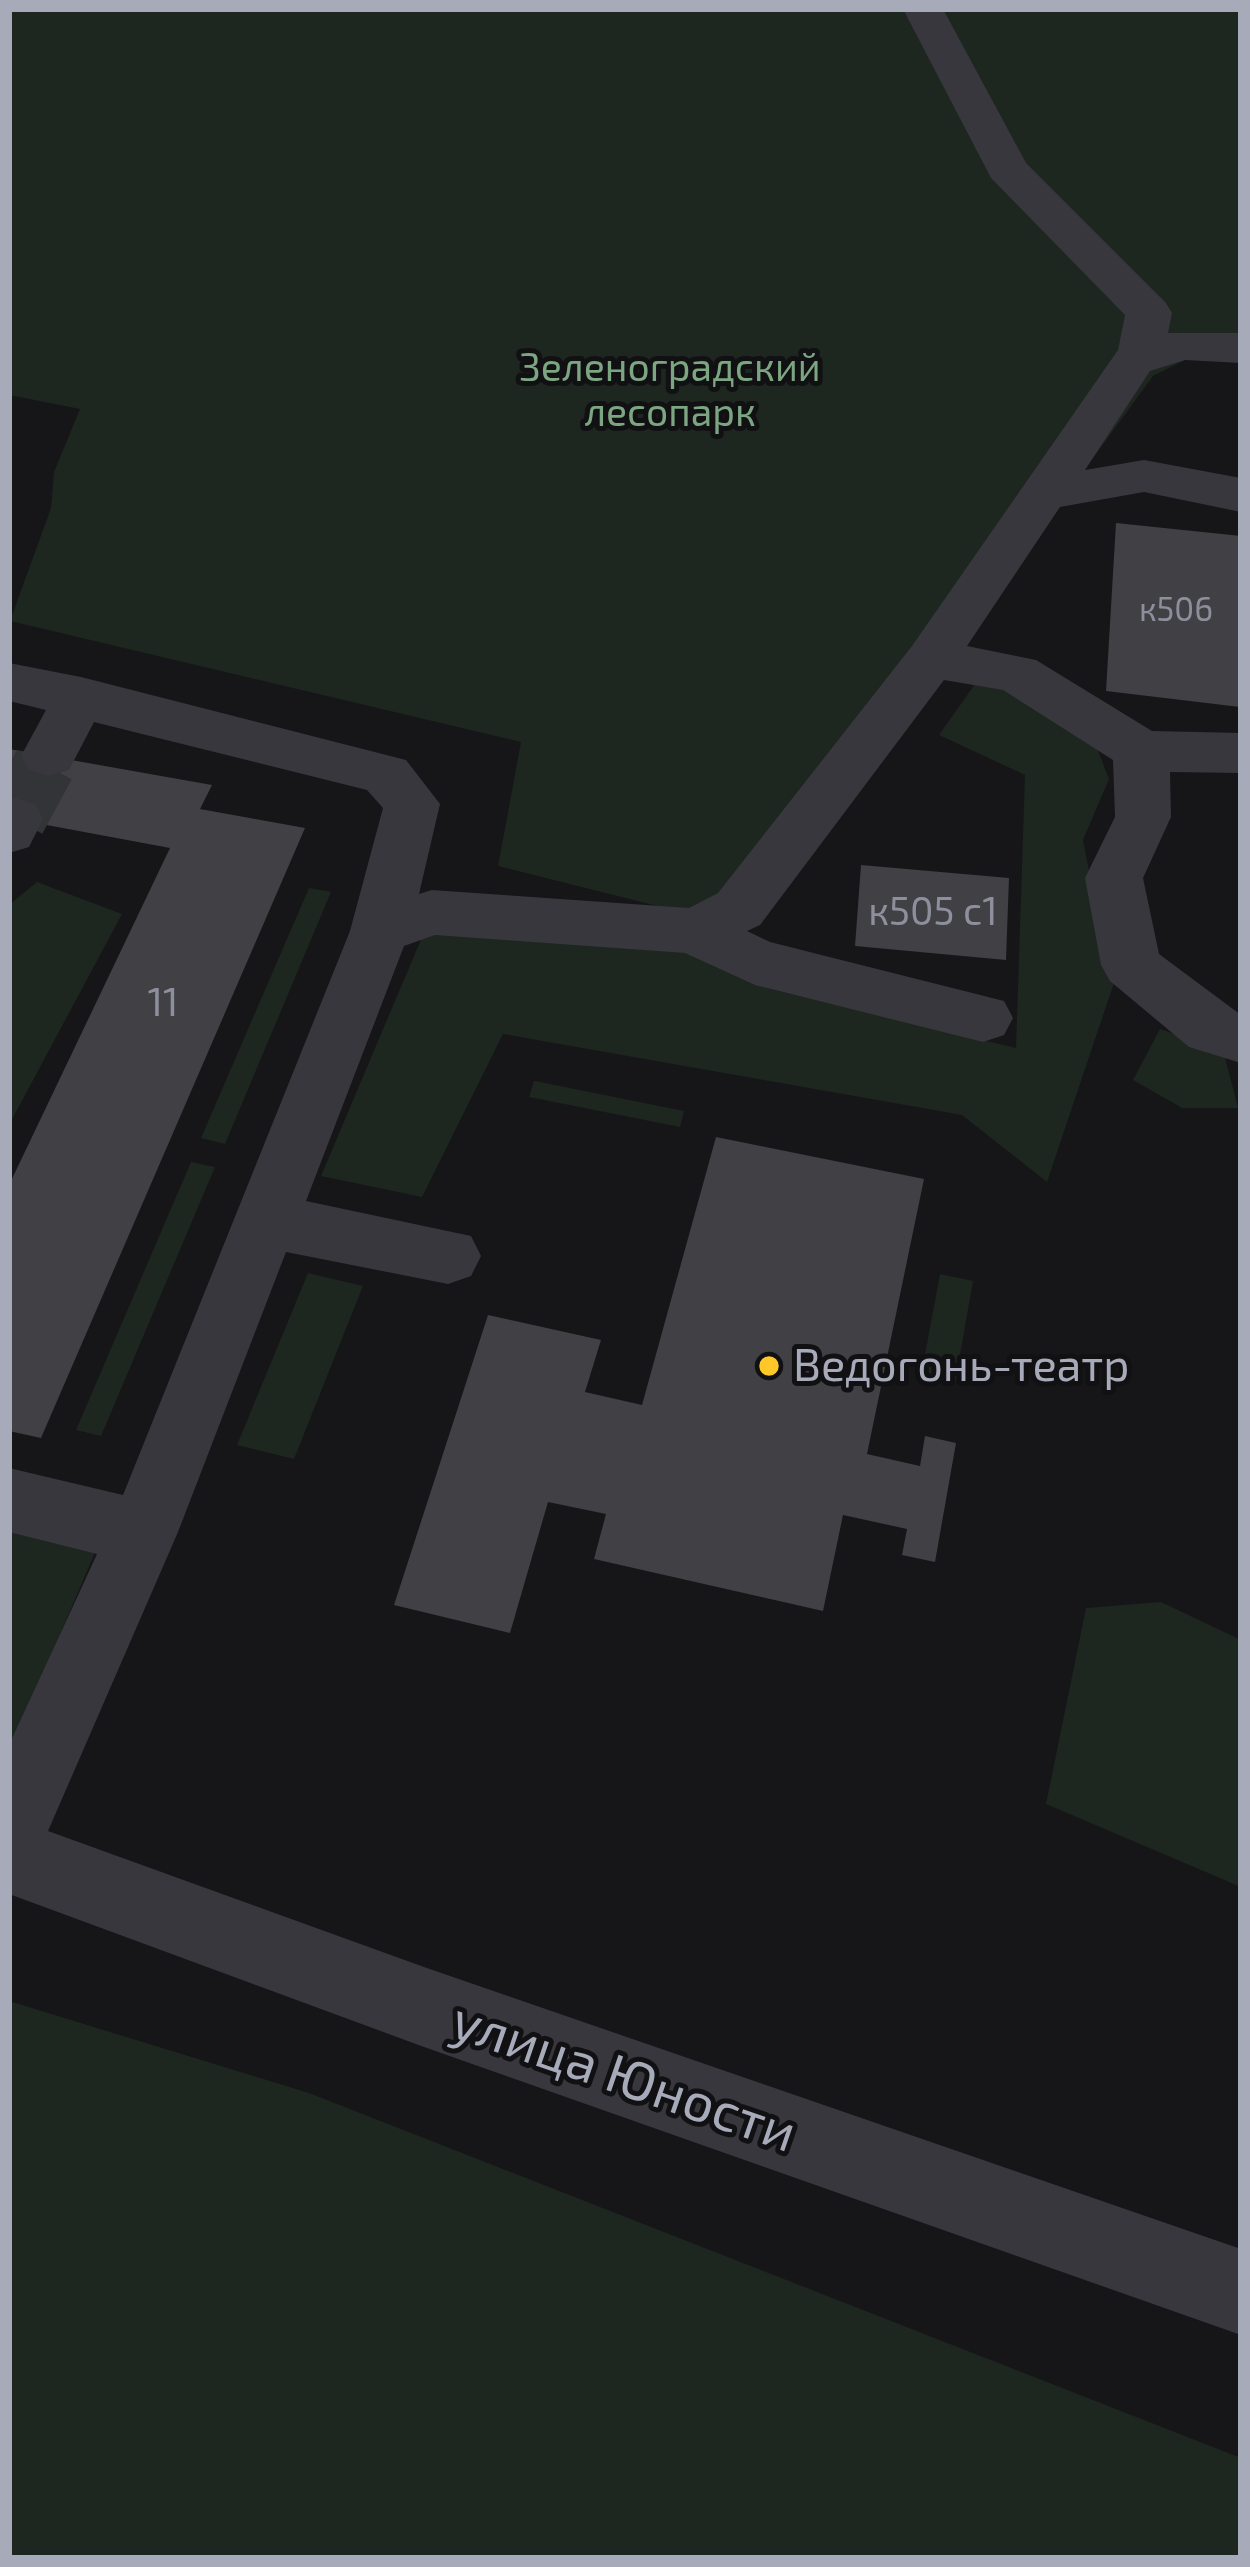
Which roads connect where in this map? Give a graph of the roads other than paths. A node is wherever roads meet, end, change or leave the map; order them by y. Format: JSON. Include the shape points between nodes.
{"nodes":[{"id":1,"x":923,"y":9,"type":"edge"},
{"id":2,"x":1241,"y":348,"type":"edge"},
{"id":3,"x":1140,"y":356,"type":"junction"},
{"id":4,"x":1046,"y":493,"type":"junction"},
{"id":5,"x":1241,"y":495,"type":"edge"},
{"id":6,"x":931,"y":659,"type":"junction"},
{"id":7,"x":9,"y":682,"type":"edge"},
{"id":8,"x":81,"y":696,"type":"junction"},
{"id":9,"x":1141,"y":751,"type":"junction"},
{"id":10,"x":1241,"y":753,"type":"edge"},
{"id":11,"x":49,"y":756,"type":"tunnel mouth"},
{"id":12,"x":380,"y":931,"type":"junction"},
{"id":13,"x":695,"y":931,"type":"junction"},
{"id":14,"x":983,"y":1018,"type":"dead end"},
{"id":15,"x":1241,"y":1039,"type":"edge"},
{"id":16,"x":264,"y":1220,"type":"junction"},
{"id":17,"x":448,"y":1256,"type":"dead end"},
{"id":18,"x":9,"y":1500,"type":"edge"},
{"id":19,"x":143,"y":1532,"type":"junction"},
{"id":20,"x":9,"y":1832,"type":"edge"},
{"id":21,"x":9,"y":1855,"type":"edge"},
{"id":22,"x":1241,"y":2292,"type":"edge"}],
"edges":[{"from":1,"to":3,"type":"street","via":[[1007,169],[1149,313]]},
{"from":2,"to":3,"type":"street","via":[[1193,344]]},
{"from":3,"to":4,"type":"street"},
{"from":4,"to":5,"type":"street","via":[[1144,476]]},
{"from":4,"to":6,"type":"street"},
{"from":6,"to":9,"type":"street","via":[[1017,673]]},
{"from":6,"to":13,"type":"street","via":[[739,909]]},
{"from":7,"to":8,"type":"street"},
{"from":8,"to":11,"type":"street"},
{"from":8,"to":12,"type":"street","via":[[386,774],[412,804]]},
{"from":9,"to":10,"type":"street"},
{"from":9,"to":15,"type":"street","via":[[1143,817],[1114,878],[1131,965],[1211,1030]]},
{"from":12,"to":13,"type":"street","via":[[432,912]]},
{"from":12,"to":16,"type":"street"},
{"from":13,"to":14,"type":"street","via":[[755,962]]},
{"from":16,"to":17,"type":"street"},
{"from":16,"to":19,"type":"street"},
{"from":18,"to":19,"type":"street"},
{"from":19,"to":20,"type":"street"},
{"from":21,"to":22,"type":"street","name":"улица Юности"}]}
